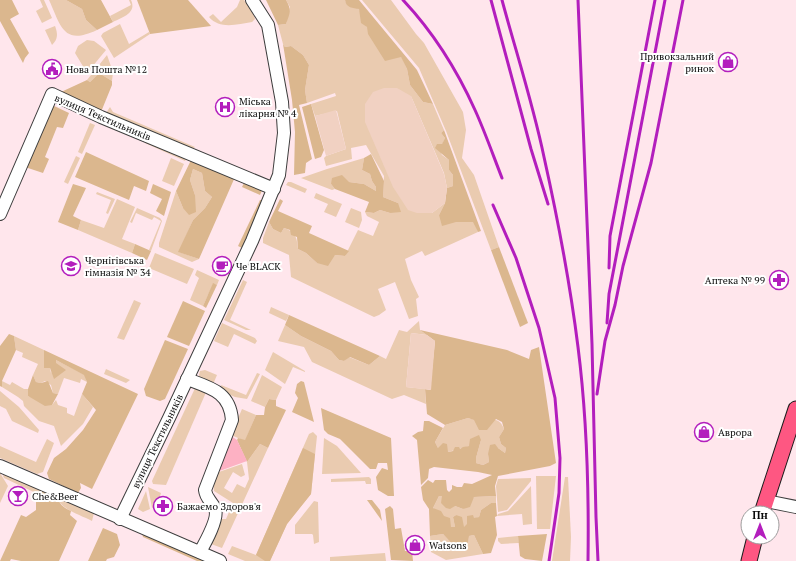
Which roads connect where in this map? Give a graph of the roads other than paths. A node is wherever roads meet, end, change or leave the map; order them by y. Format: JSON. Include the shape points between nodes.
{"nodes":[{"id":1,"x":252,"y":0,"type":"edge"},
{"id":2,"x":274,"y":189,"type":"junction"},
{"id":3,"x":0,"y":214,"type":"edge"},
{"id":4,"x":187,"y":379,"type":"junction"},
{"id":5,"x":796,"y":409,"type":"edge"},
{"id":6,"x":0,"y":466,"type":"edge"},
{"id":7,"x":765,"y":505,"type":"edge"},
{"id":8,"x":780,"y":507,"type":"edge"},
{"id":9,"x":796,"y":507,"type":"edge"},
{"id":10,"x":120,"y":519,"type":"junction"},
{"id":11,"x":753,"y":545,"type":"edge"},
{"id":12,"x":200,"y":552,"type":"junction"},
{"id":13,"x":220,"y":561,"type":"edge"},
{"id":14,"x":749,"y":561,"type":"edge"}],
"edges":[{"from":1,"to":2,"type":"street","name":"вулиця Текстильників","via":[[268,25],[282,102],[284,133],[279,175]]},
{"from":2,"to":3,"type":"street","name":"вулиця Текстильників","via":[[52,94]]},
{"from":2,"to":4,"type":"street","name":"вулиця Текстильників"},
{"from":4,"to":10,"type":"street","name":"вулиця Текстильників"},
{"from":4,"to":12,"type":"street","via":[[225,397],[232,420],[205,490],[206,497],[216,510],[216,518]]},
{"from":5,"to":7,"type":"main road"},
{"from":6,"to":10,"type":"street"},
{"from":8,"to":9,"type":"street"},
{"from":10,"to":12,"type":"street"},
{"from":11,"to":14,"type":"main road"},
{"from":12,"to":13,"type":"street"}]}
